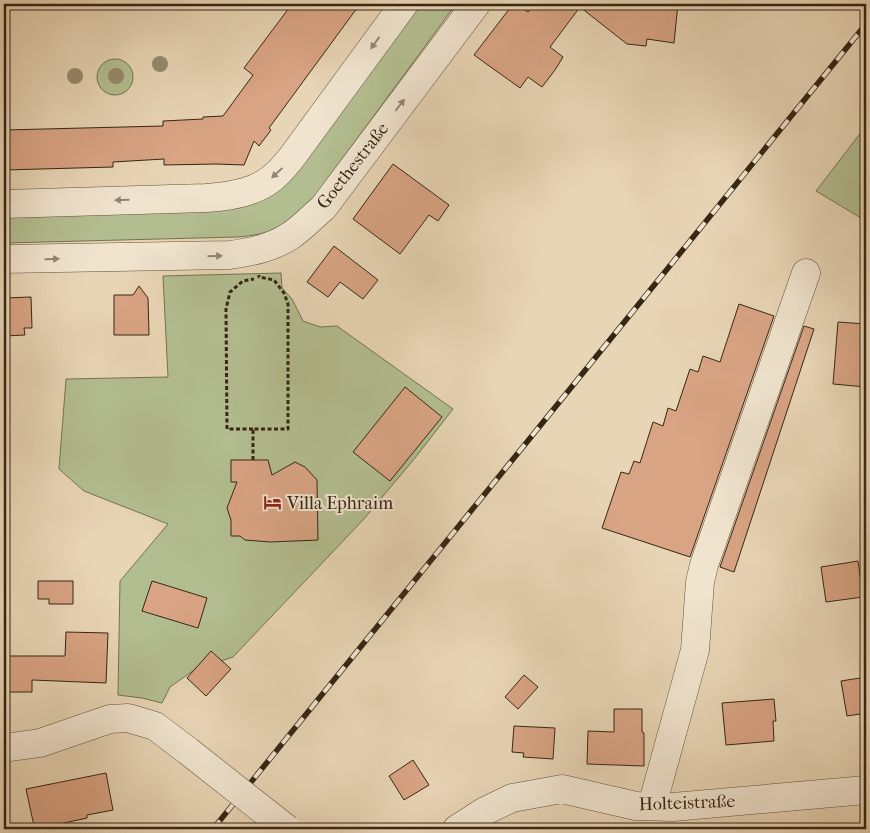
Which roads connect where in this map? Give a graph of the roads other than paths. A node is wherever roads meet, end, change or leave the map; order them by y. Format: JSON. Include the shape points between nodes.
{"nodes":[{"id":1,"x":404,"y":4,"type":"edge"},
{"id":2,"x":476,"y":4,"type":"edge"},
{"id":3,"x":4,"y":204,"type":"edge"},
{"id":4,"x":4,"y":259,"type":"edge"},
{"id":5,"x":806,"y":274,"type":"dead end"},
{"id":6,"x":4,"y":748,"type":"edge"},
{"id":7,"x":866,"y":790,"type":"edge"},
{"id":8,"x":652,"y":806,"type":"junction"},
{"id":9,"x":287,"y":829,"type":"edge"},
{"id":10,"x":458,"y":829,"type":"edge"}],
"edges":[{"from":1,"to":3,"type":"street","one_way":true,"via":[[288,162],[263,184],[229,196],[206,198]]},
{"from":4,"to":2,"type":"street","name":"Goethestraße","one_way":true,"via":[[230,255],[280,242],[323,208]]},
{"from":5,"to":8,"type":"street","via":[[704,566],[694,650]]},
{"from":6,"to":9,"type":"street","bridge":true,"via":[[40,743],[110,719],[128,718],[155,726]]},
{"from":7,"to":8,"type":"street","name":"Holteistraße","via":[[674,807]]},
{"from":8,"to":10,"type":"street","name":"Holteistraße","via":[[636,806],[562,789],[512,798]]}]}
